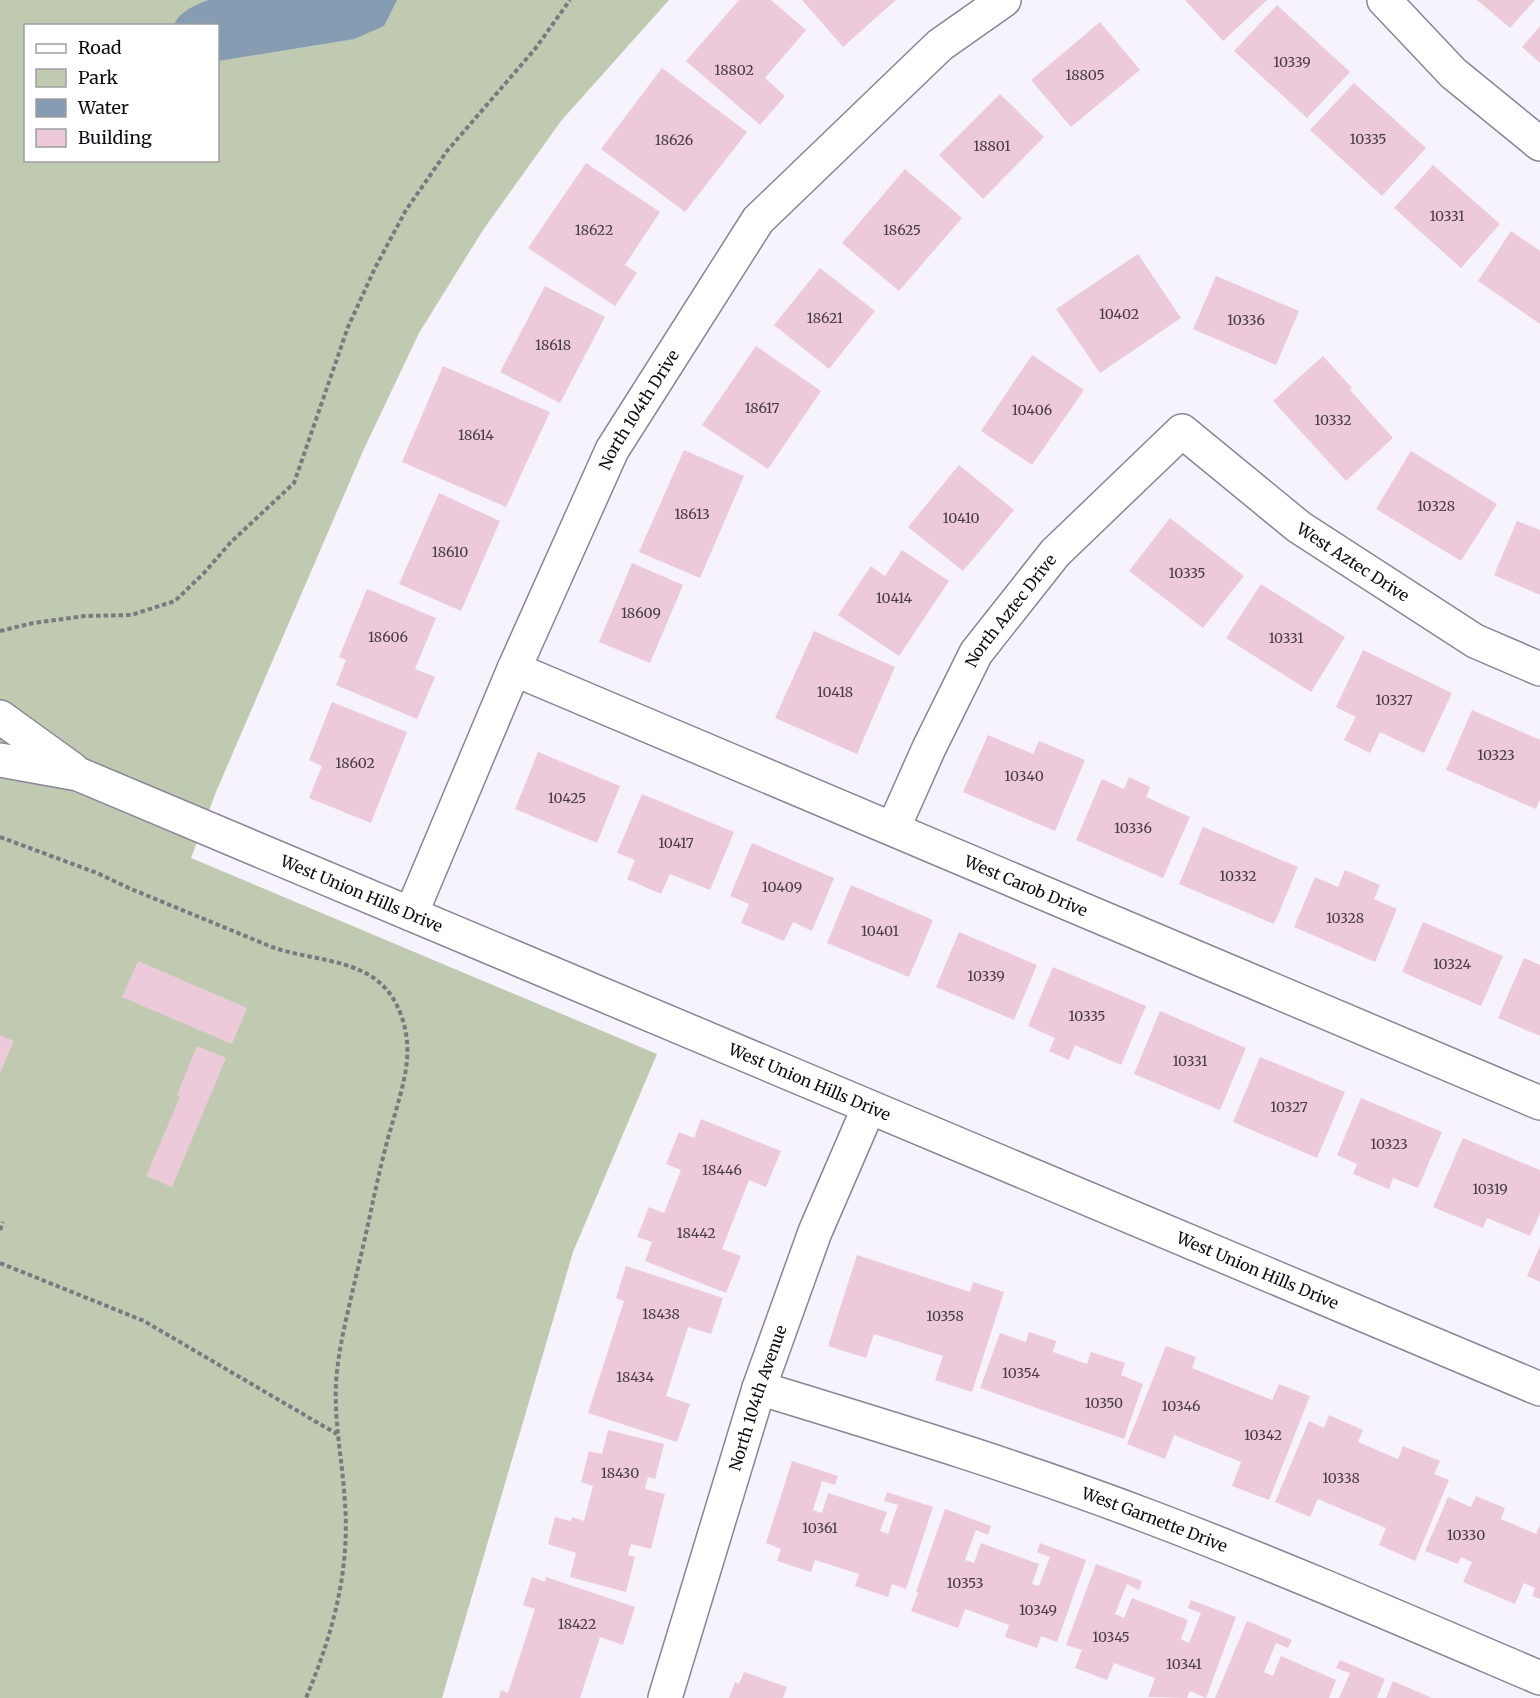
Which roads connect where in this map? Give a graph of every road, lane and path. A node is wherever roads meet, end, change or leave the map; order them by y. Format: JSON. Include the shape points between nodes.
{"nodes":[{"id":1,"x":570,"y":0,"type":"edge"},
{"id":2,"x":1004,"y":0,"type":"edge"},
{"id":3,"x":1384,"y":0,"type":"edge"},
{"id":4,"x":1540,"y":144,"type":"edge"},
{"id":5,"x":1182,"y":432,"type":"joint"},
{"id":6,"x":0,"y":631,"type":"edge"},
{"id":7,"x":514,"y":669,"type":"junction"},
{"id":8,"x":1540,"y":669,"type":"edge"},
{"id":9,"x":0,"y":717,"type":"edge"},
{"id":10,"x":0,"y":760,"type":"edge"},
{"id":11,"x":78,"y":774,"type":"junction"},
{"id":12,"x":893,"y":830,"type":"junction"},
{"id":13,"x":0,"y":837,"type":"edge"},
{"id":14,"x":411,"y":914,"type":"junction"},
{"id":15,"x":1540,"y":1103,"type":"edge"},
{"id":16,"x":869,"y":1107,"type":"junction"},
{"id":17,"x":3,"y":1222,"type":"dead end"},
{"id":18,"x":0,"y":1230,"type":"edge"},
{"id":19,"x":0,"y":1263,"type":"edge"},
{"id":20,"x":759,"y":1388,"type":"junction"},
{"id":21,"x":1540,"y":1389,"type":"edge"},
{"id":22,"x":337,"y":1434,"type":"junction"},
{"id":23,"x":1540,"y":1678,"type":"edge"},
{"id":24,"x":306,"y":1698,"type":"edge"},
{"id":25,"x":665,"y":1698,"type":"edge"}],
"edges":[{"from":1,"to":6,"type":"path","via":[[535,50],[447,151],[406,210],[348,327],[294,483],[176,601],[130,615],[85,616]]},
{"from":2,"to":7,"type":"street","name":"North 104th Drive","via":[[940,45],[758,220],[612,450]]},
{"from":3,"to":4,"type":"street","via":[[1453,73]]},
{"from":5,"to":8,"type":"street","name":"West Aztec Drive","via":[[1299,527],[1475,641]]},
{"from":5,"to":12,"type":"street","name":"North Aztec Drive","via":[[1055,553],[976,653]]},
{"from":7,"to":12,"type":"street","name":"West Carob Drive"},
{"from":7,"to":14,"type":"street","name":"North 104th Drive"},
{"from":9,"to":11,"type":"street","name":"West Union Hills Drive"},
{"from":10,"to":11,"type":"street","name":"West Union Hills Drive"},
{"from":11,"to":14,"type":"street","name":"West Union Hills Drive"},
{"from":12,"to":15,"type":"street","name":"West Carob Drive"},
{"from":13,"to":22,"type":"path","via":[[285,952],[359,969],[381,983],[396,1004],[408,1042],[406,1069],[342,1335],[336,1382]]},
{"from":14,"to":16,"type":"street","name":"West Union Hills Drive"},
{"from":16,"to":20,"type":"street","name":"North 104th Avenue","via":[[815,1232]]},
{"from":16,"to":21,"type":"street","name":"West Union Hills Drive"},
{"from":17,"to":18,"type":"path"},
{"from":19,"to":22,"type":"path","via":[[144,1321]]},
{"from":20,"to":23,"type":"street","name":"West Garnette Drive","via":[[978,1456],[1150,1517]]},
{"from":20,"to":25,"type":"street","name":"North 104th Avenue"},
{"from":22,"to":24,"type":"path","via":[[345,1506],[345,1557],[328,1641]]}]}
